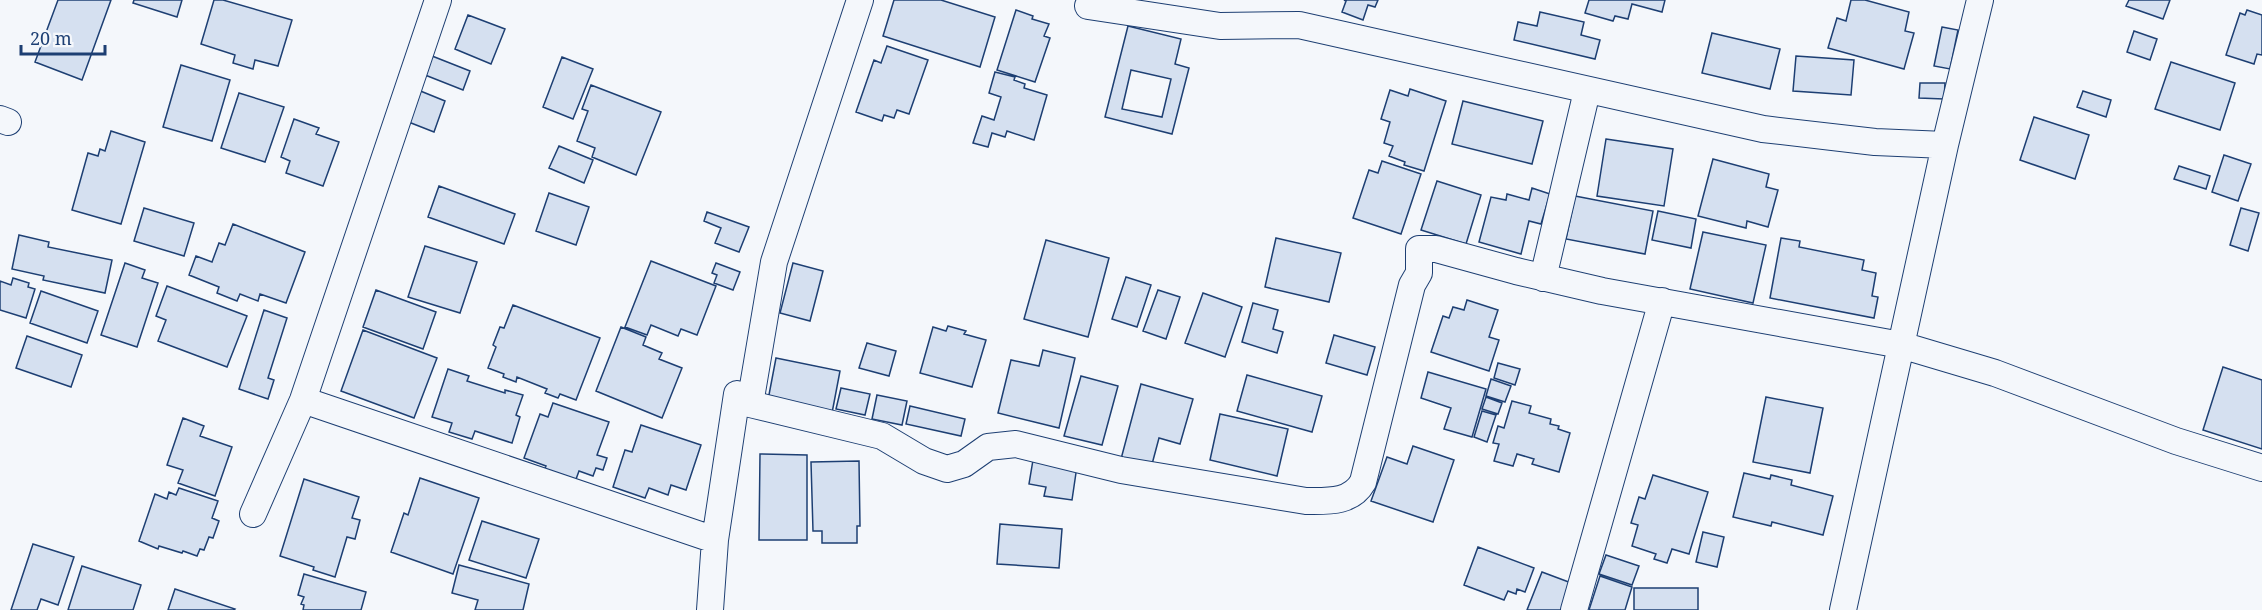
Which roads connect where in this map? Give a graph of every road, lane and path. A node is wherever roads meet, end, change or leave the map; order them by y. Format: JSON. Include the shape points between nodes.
{"nodes":[{"id":1,"x":438,"y":0,"type":"edge"},
{"id":2,"x":860,"y":0,"type":"edge"},
{"id":3,"x":1980,"y":0,"type":"edge"},
{"id":4,"x":1088,"y":6,"type":"dead end"},
{"id":5,"x":1587,"y":91,"type":"junction"},
{"id":6,"x":1945,"y":145,"type":"junction"},
{"id":7,"x":1543,"y":278,"type":"junction"},
{"id":8,"x":1662,"y":301,"type":"junction"},
{"id":9,"x":1901,"y":345,"type":"junction"},
{"id":10,"x":303,"y":400,"type":"junction"},
{"id":11,"x":750,"y":404,"type":"junction"},
{"id":12,"x":2262,"y":468,"type":"edge"},
{"id":13,"x":253,"y":514,"type":"dead end"},
{"id":14,"x":715,"y":540,"type":"junction"},
{"id":15,"x":710,"y":610,"type":"edge"},
{"id":16,"x":1574,"y":610,"type":"edge"},
{"id":17,"x":1843,"y":610,"type":"edge"}],
"edges":[{"from":1,"to":10,"type":"street"},
{"from":2,"to":11,"type":"street","via":[[774,262]]},
{"from":3,"to":6,"type":"street"},
{"from":4,"to":5,"type":"street","via":[[1220,26],[1299,25]]},
{"from":5,"to":6,"type":"street","via":[[1763,129],[1875,142]]},
{"from":5,"to":7,"type":"street"},
{"from":6,"to":9,"type":"street"},
{"from":7,"to":8,"type":"street"},
{"from":7,"to":11,"type":"street","via":[[1436,249],[1419,249],[1419,273],[1412,285],[1363,482],[1357,492],[1332,501],[1306,501],[1121,471],[1016,444],[988,447],[964,464],[947,469],[924,461],[882,436]]},
{"from":8,"to":9,"type":"street"},
{"from":8,"to":16,"type":"street"},
{"from":9,"to":12,"type":"street"},
{"from":9,"to":17,"type":"street"},
{"from":10,"to":13,"type":"street"},
{"from":10,"to":14,"type":"street"},
{"from":11,"to":14,"type":"street","via":[[736,394]]},
{"from":14,"to":15,"type":"street"}]}
